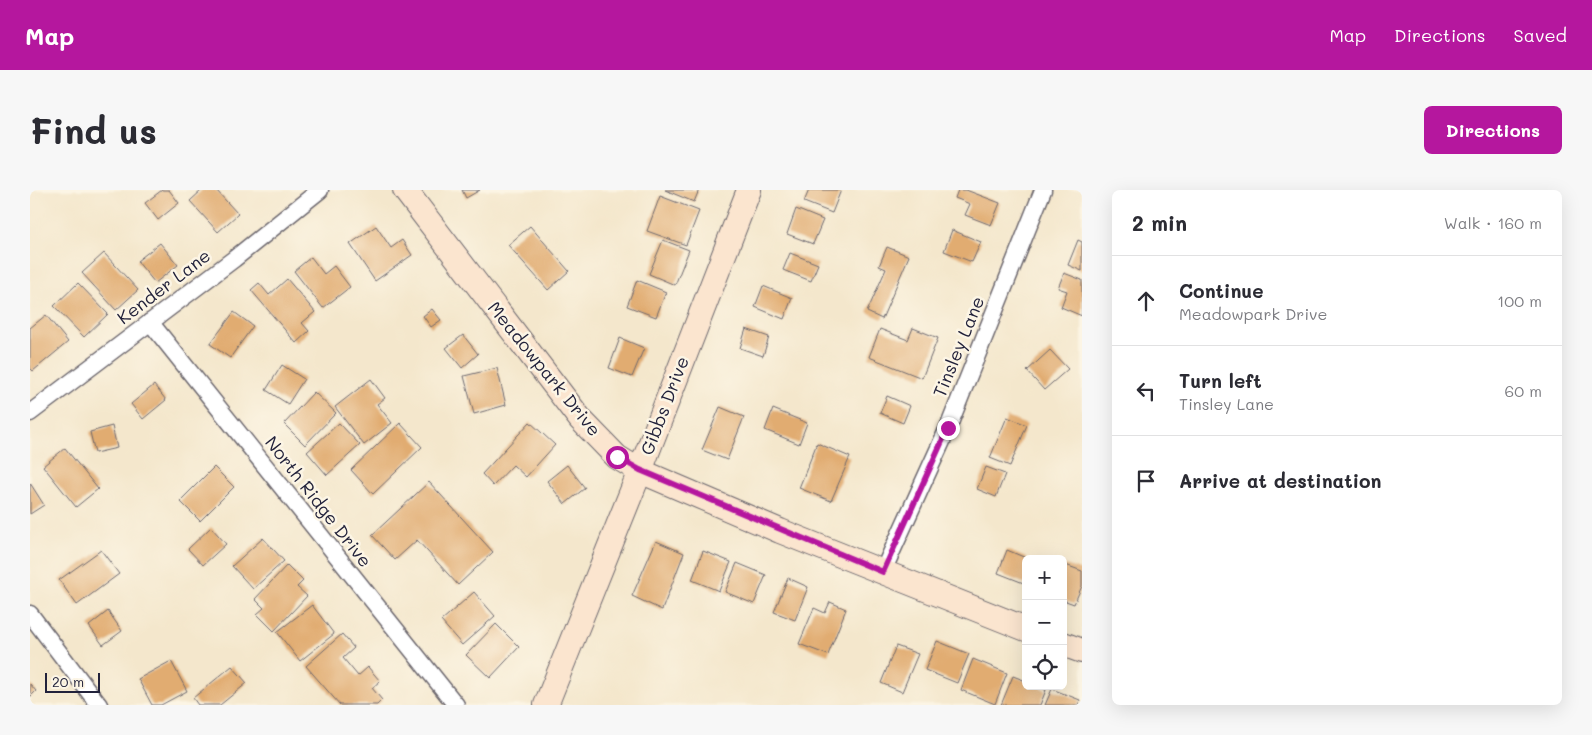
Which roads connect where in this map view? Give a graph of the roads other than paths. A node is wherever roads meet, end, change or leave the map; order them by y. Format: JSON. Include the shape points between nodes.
{"nodes":[{"id":1,"x":320,"y":190,"type":"edge"},
{"id":2,"x":404,"y":190,"type":"edge"},
{"id":3,"x":749,"y":190,"type":"edge"},
{"id":4,"x":1043,"y":190,"type":"edge"},
{"id":5,"x":150,"y":322,"type":"junction"},
{"id":6,"x":30,"y":413,"type":"edge"},
{"id":7,"x":640,"y":470,"type":"junction"},
{"id":8,"x":883,"y":572,"type":"junction"},
{"id":9,"x":30,"y":614,"type":"edge"},
{"id":10,"x":1022,"y":627,"type":"edge"},
{"id":11,"x":1066,"y":645,"type":"edge"},
{"id":12,"x":1082,"y":651,"type":"edge"},
{"id":13,"x":99,"y":705,"type":"edge"},
{"id":14,"x":456,"y":705,"type":"edge"},
{"id":15,"x":546,"y":705,"type":"edge"}],
"edges":[{"from":1,"to":5,"type":"street","name":"Kender Lane"},
{"from":2,"to":7,"type":"street","name":"Meadowpark Drive","via":[[581,420],[617,457]]},
{"from":3,"to":7,"type":"street","name":"Gibbs Drive"},
{"from":4,"to":8,"type":"street","name":"Tinsley Lane","via":[[948,428]]},
{"from":5,"to":6,"type":"street","name":"Kender Lane"},
{"from":5,"to":14,"type":"street","name":"North Ridge Drive"},
{"from":7,"to":8,"type":"street","name":"Meadowpark Drive"},
{"from":7,"to":15,"type":"street","name":"Gibbs Drive"},
{"from":8,"to":10,"type":"street","name":"Meadowpark Drive"},
{"from":9,"to":13,"type":"street"},
{"from":11,"to":12,"type":"street"}]}
